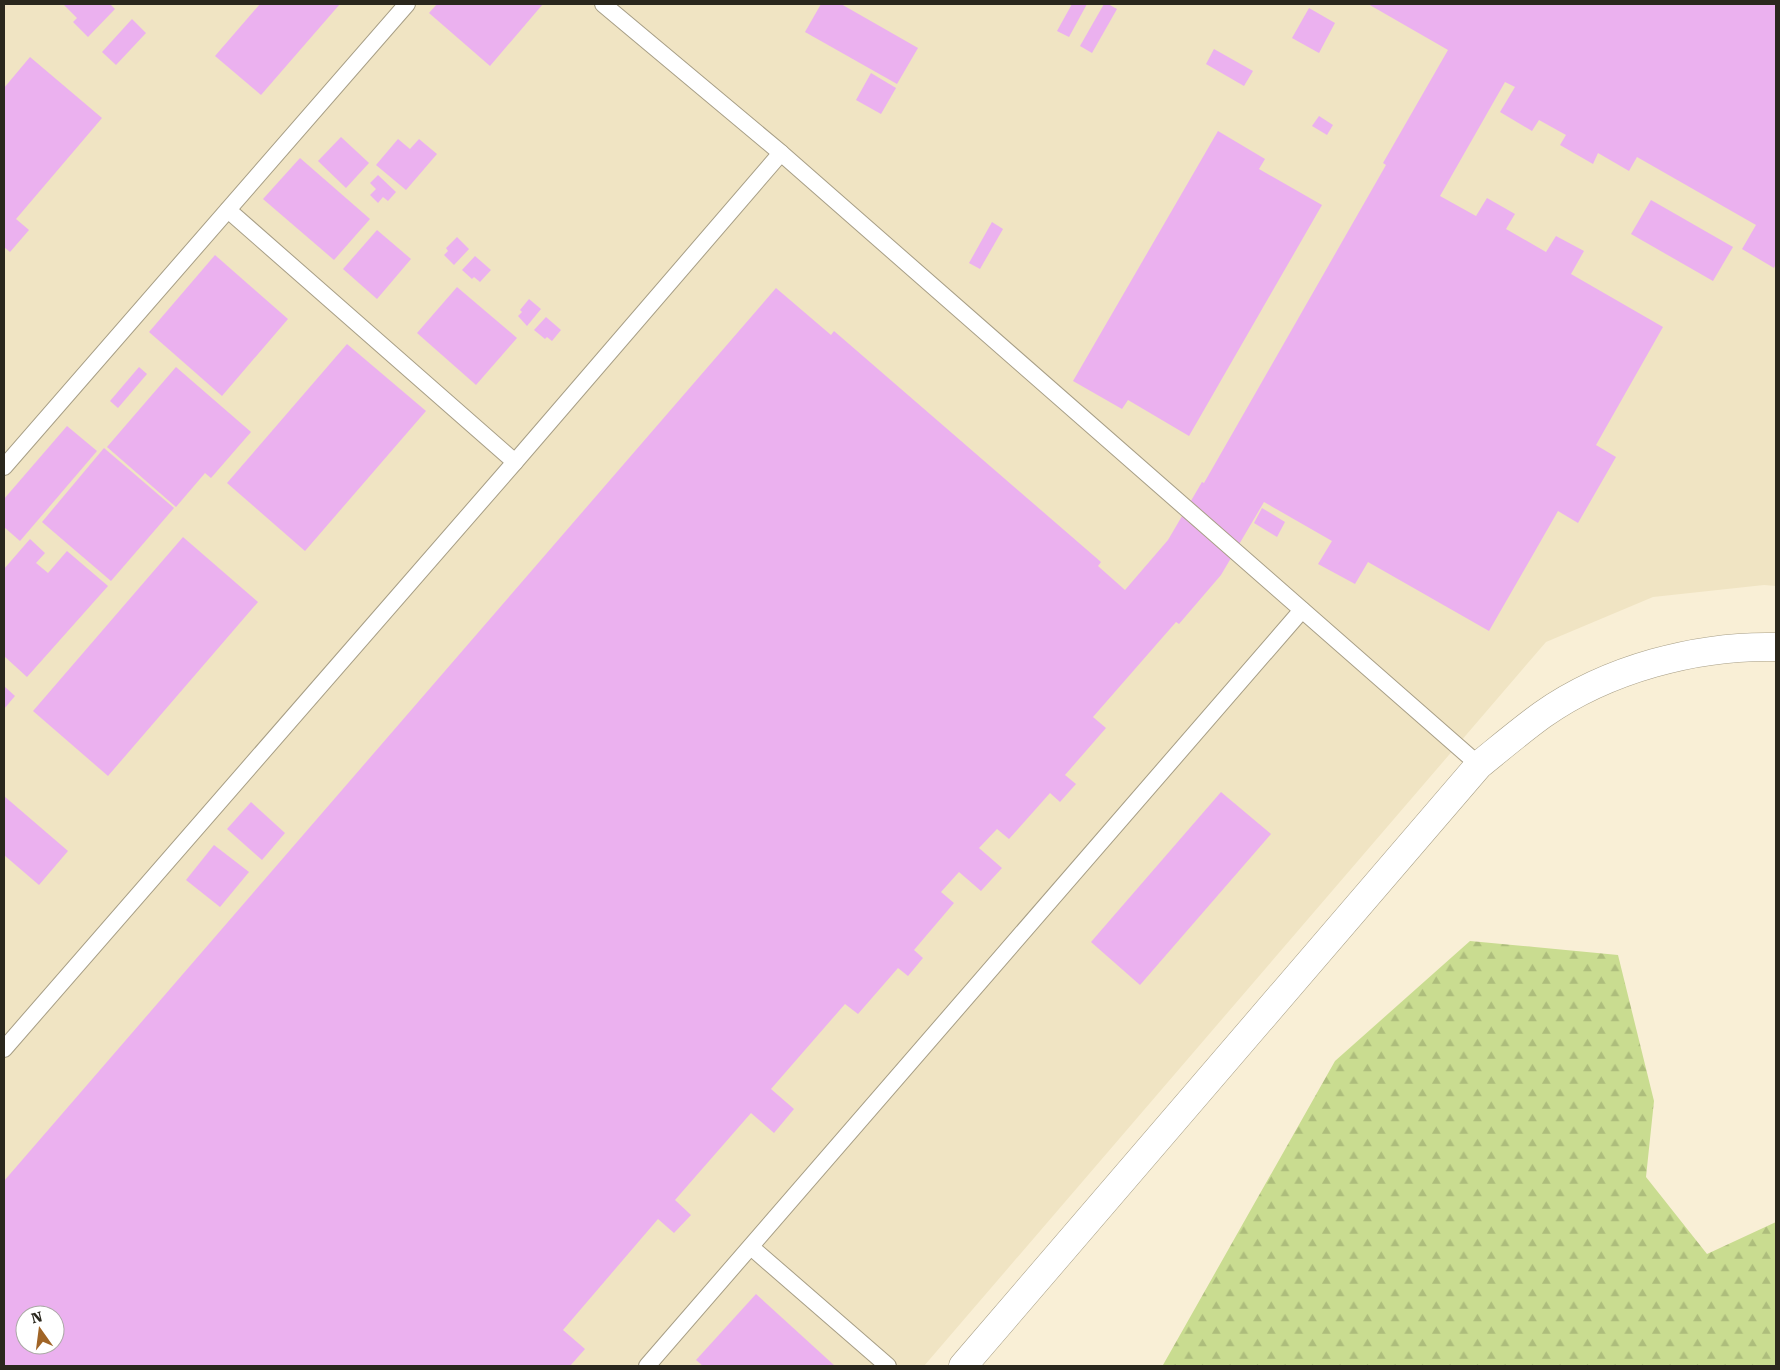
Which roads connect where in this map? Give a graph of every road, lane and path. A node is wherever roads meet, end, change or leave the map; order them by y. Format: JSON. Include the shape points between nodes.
{"nodes":[{"id":1,"x":407,"y":4,"type":"edge"},
{"id":2,"x":604,"y":4,"type":"edge"},
{"id":3,"x":781,"y":153,"type":"junction"},
{"id":4,"x":228,"y":210,"type":"junction"},
{"id":5,"x":514,"y":462,"type":"junction"},
{"id":6,"x":4,"y":468,"type":"edge"},
{"id":7,"x":1302,"y":610,"type":"junction"},
{"id":8,"x":1776,"y":647,"type":"edge"},
{"id":9,"x":1479,"y":764,"type":"junction"},
{"id":10,"x":4,"y":1049,"type":"edge"},
{"id":11,"x":750,"y":1247,"type":"junction"},
{"id":12,"x":647,"y":1366,"type":"edge"},
{"id":13,"x":888,"y":1366,"type":"edge"},
{"id":14,"x":963,"y":1366,"type":"edge"}],
"edges":[{"from":1,"to":4,"type":"lane"},
{"from":2,"to":3,"type":"lane"},
{"from":3,"to":5,"type":"lane"},
{"from":3,"to":7,"type":"lane"},
{"from":4,"to":5,"type":"lane"},
{"from":4,"to":6,"type":"lane"},
{"from":5,"to":10,"type":"lane"},
{"from":7,"to":9,"type":"lane"},
{"from":7,"to":11,"type":"lane"},
{"from":8,"to":9,"type":"street","via":[[1694,654],[1650,664],[1611,678],[1543,714]]},
{"from":9,"to":14,"type":"street"},
{"from":11,"to":12,"type":"lane"},
{"from":11,"to":13,"type":"lane"}]}
